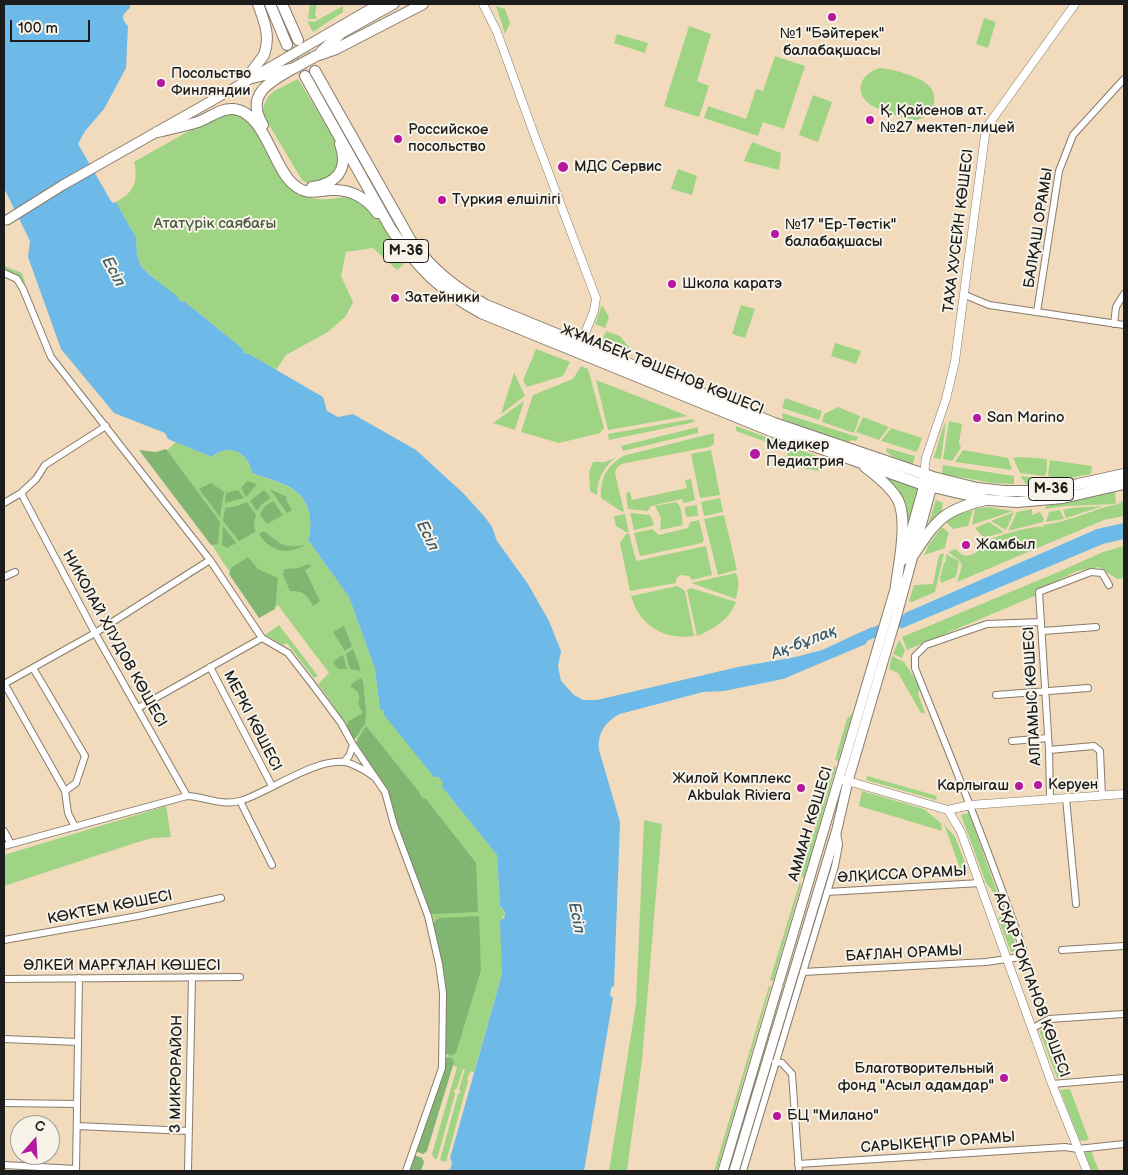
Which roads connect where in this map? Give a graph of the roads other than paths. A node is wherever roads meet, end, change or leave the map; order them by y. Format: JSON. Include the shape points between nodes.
{"nodes":[{"id":1,"x":258,"y":4,"type":"edge"},
{"id":2,"x":270,"y":4,"type":"edge"},
{"id":3,"x":282,"y":4,"type":"edge"},
{"id":4,"x":379,"y":4,"type":"edge"},
{"id":5,"x":394,"y":4,"type":"edge"},
{"id":6,"x":423,"y":4,"type":"edge"},
{"id":7,"x":483,"y":4,"type":"edge"},
{"id":8,"x":490,"y":4,"type":"edge"},
{"id":9,"x":1075,"y":4,"type":"edge"},
{"id":10,"x":492,"y":20,"type":"junction"},
{"id":11,"x":340,"y":34,"type":"junction"},
{"id":12,"x":298,"y":40,"type":"tunnel mouth"},
{"id":13,"x":287,"y":45,"type":"tunnel mouth"},
{"id":14,"x":316,"y":56,"type":"junction"},
{"id":15,"x":294,"y":68,"type":"junction"},
{"id":16,"x":1124,"y":80,"type":"edge"},
{"id":17,"x":248,"y":81,"type":"junction"},
{"id":18,"x":332,"y":120,"type":"junction"},
{"id":19,"x":157,"y":132,"type":"junction"},
{"id":20,"x":5,"y":221,"type":"edge"},
{"id":21,"x":413,"y":260,"type":"junction"},
{"id":22,"x":4,"y":273,"type":"edge"},
{"id":23,"x":1124,"y":294,"type":"edge"},
{"id":24,"x":964,"y":295,"type":"junction"},
{"id":25,"x":1037,"y":312,"type":"junction"},
{"id":26,"x":1114,"y":324,"type":"junction"},
{"id":27,"x":1124,"y":325,"type":"edge"},
{"id":28,"x":579,"y":348,"type":"junction"},
{"id":29,"x":106,"y":426,"type":"junction"},
{"id":30,"x":854,"y":460,"type":"junction"},
{"id":31,"x":1124,"y":474,"type":"edge"},
{"id":32,"x":929,"y":480,"type":"junction"},
{"id":33,"x":1124,"y":484,"type":"edge"},
{"id":34,"x":21,"y":493,"type":"junction"},
{"id":35,"x":989,"y":500,"type":"junction"},
{"id":36,"x":4,"y":503,"type":"edge"},
{"id":37,"x":914,"y":554,"type":"junction"},
{"id":38,"x":210,"y":560,"type":"junction"},
{"id":39,"x":15,"y":572,"type":"dead end"},
{"id":40,"x":4,"y":577,"type":"edge"},
{"id":41,"x":1109,"y":585,"type":"dead end"},
{"id":42,"x":896,"y":586,"type":"junction"},
{"id":43,"x":894,"y":611,"type":"junction"},
{"id":44,"x":1042,"y":622,"type":"junction"},
{"id":45,"x":1096,"y":627,"type":"dead end"},
{"id":46,"x":1042,"y":631,"type":"junction"},
{"id":47,"x":95,"y":633,"type":"junction"},
{"id":48,"x":262,"y":638,"type":"junction"},
{"id":49,"x":210,"y":667,"type":"junction"},
{"id":50,"x":33,"y":668,"type":"junction"},
{"id":51,"x":4,"y":684,"type":"edge"},
{"id":52,"x":1088,"y":688,"type":"dead end"},
{"id":53,"x":1045,"y":691,"type":"junction"},
{"id":54,"x":996,"y":694,"type":"dead end"},
{"id":55,"x":138,"y":708,"type":"junction"},
{"id":56,"x":1048,"y":738,"type":"junction"},
{"id":57,"x":1012,"y":741,"type":"dead end"},
{"id":58,"x":353,"y":745,"type":"junction"},
{"id":59,"x":1049,"y":750,"type":"junction"},
{"id":60,"x":344,"y":762,"type":"junction"},
{"id":61,"x":844,"y":780,"type":"junction"},
{"id":62,"x":379,"y":781,"type":"junction"},
{"id":63,"x":272,"y":786,"type":"junction"},
{"id":64,"x":65,"y":791,"type":"junction"},
{"id":65,"x":1124,"y":794,"type":"edge"},
{"id":66,"x":187,"y":796,"type":"junction"},
{"id":67,"x":1102,"y":796,"type":"junction"},
{"id":68,"x":1066,"y":798,"type":"junction"},
{"id":69,"x":1050,"y":799,"type":"junction"},
{"id":70,"x":240,"y":801,"type":"junction"},
{"id":71,"x":970,"y":805,"type":"junction"},
{"id":72,"x":948,"y":810,"type":"junction"},
{"id":73,"x":75,"y":827,"type":"junction"},
{"id":74,"x":837,"y":829,"type":"junction"},
{"id":75,"x":4,"y":831,"type":"edge"},
{"id":76,"x":11,"y":844,"type":"junction"},
{"id":77,"x":4,"y":846,"type":"edge"},
{"id":78,"x":272,"y":865,"type":"dead end"},
{"id":79,"x":980,"y":883,"type":"junction"},
{"id":80,"x":827,"y":892,"type":"junction"},
{"id":81,"x":221,"y":898,"type":"dead end"},
{"id":82,"x":1076,"y":904,"type":"dead end"},
{"id":83,"x":4,"y":940,"type":"edge"},
{"id":84,"x":1124,"y":946,"type":"edge"},
{"id":85,"x":1062,"y":950,"type":"dead end"},
{"id":86,"x":1007,"y":960,"type":"junction"},
{"id":87,"x":803,"y":972,"type":"junction"},
{"id":88,"x":240,"y":977,"type":"dead end"},
{"id":89,"x":79,"y":978,"type":"junction"},
{"id":90,"x":192,"y":978,"type":"junction"},
{"id":91,"x":4,"y":979,"type":"edge"},
{"id":92,"x":1124,"y":1014,"type":"edge"},
{"id":93,"x":1033,"y":1028,"type":"junction"},
{"id":94,"x":4,"y":1039,"type":"edge"},
{"id":95,"x":78,"y":1042,"type":"junction"},
{"id":96,"x":775,"y":1062,"type":"junction"},
{"id":97,"x":1124,"y":1078,"type":"edge"},
{"id":98,"x":1052,"y":1084,"type":"junction"},
{"id":99,"x":4,"y":1103,"type":"edge"},
{"id":100,"x":77,"y":1104,"type":"junction"},
{"id":101,"x":77,"y":1126,"type":"junction"},
{"id":102,"x":189,"y":1131,"type":"junction"},
{"id":103,"x":1124,"y":1144,"type":"edge"},
{"id":104,"x":1078,"y":1149,"type":"junction"},
{"id":105,"x":4,"y":1165,"type":"edge"},
{"id":106,"x":799,"y":1168,"type":"edge"},
{"id":107,"x":76,"y":1170,"type":"edge"},
{"id":108,"x":188,"y":1171,"type":"edge"},
{"id":109,"x":406,"y":1171,"type":"edge"},
{"id":110,"x":723,"y":1171,"type":"edge"},
{"id":111,"x":734,"y":1171,"type":"edge"},
{"id":112,"x":743,"y":1171,"type":"edge"},
{"id":113,"x":1087,"y":1171,"type":"edge"}],
"edges":[{"from":1,"to":17,"type":"main road","via":[[268,35],[264,55]]},
{"from":2,"to":13,"type":"main road"},
{"from":3,"to":12,"type":"main road"},
{"from":4,"to":17,"type":"main road"},
{"from":5,"to":11,"type":"main road"},
{"from":6,"to":14,"type":"main road"},
{"from":7,"to":10,"type":"street"},
{"from":8,"to":10,"type":"street"},
{"from":9,"to":24,"type":"street","name":"ТАХА ХУСЕЙН КӨШЕСІ","via":[[986,128]]},
{"from":10,"to":28,"type":"street","via":[[596,298]]},
{"from":11,"to":14,"type":"main road"},
{"from":11,"to":17,"type":"main road"},
{"from":14,"to":15,"type":"main road"},
{"from":15,"to":17,"type":"main road"},
{"from":15,"to":18,"type":"main road","via":[[264,86],[257,109],[260,120],[300,184],[322,185],[332,182],[340,173],[343,153]]},
{"from":16,"to":25,"type":"street","name":"БАЛҚАШ ОРАМЫ","via":[[1073,135],[1059,171]]},
{"from":17,"to":19,"type":"main road"},
{"from":18,"to":21,"type":"main road","name":"ЖҰМАБЕК ТӘШЕНОВ КӨШЕСІ","number":"M-36","via":[[391,229]]},
{"from":18,"to":28,"type":"main road","name":"ЖҰМАБЕК ТӘШЕНОВ КӨШЕСІ","number":"M-36","via":[[310,73],[411,241],[437,271],[486,305]]},
{"from":19,"to":20,"type":"main road"},
{"from":19,"to":21,"type":"main road","via":[[198,122],[226,110],[243,112],[258,126],[290,182],[299,190],[310,193],[334,190],[363,198],[372,205],[395,242]]},
{"from":21,"to":28,"type":"main road","name":"ЖҰМАБЕК ТӘШЕНОВ КӨШЕСІ","number":"M-36","via":[[461,302],[501,322]]},
{"from":22,"to":29,"type":"street","via":[[17,279],[24,288],[51,357]]},
{"from":23,"to":26,"type":"street","via":[[1116,307]]},
{"from":24,"to":25,"type":"street","via":[[988,305]]},
{"from":24,"to":32,"type":"street","name":"ТАХА ХУСЕЙН КӨШЕСІ","via":[[955,361],[926,458]]},
{"from":25,"to":26,"type":"street"},
{"from":26,"to":27,"type":"street"},
{"from":28,"to":30,"type":"main road","name":"ЖҰМАБЕК ТӘШЕНОВ КӨШЕСІ","number":"M-36","via":[[771,430]]},
{"from":28,"to":32,"type":"main road","name":"ЖҰМАБЕК ТӘШЕНОВ КӨШЕСІ","number":"M-36"},
{"from":29,"to":34,"type":"street","via":[[45,465],[36,480]]},
{"from":29,"to":38,"type":"street"},
{"from":30,"to":32,"type":"main road","name":"ЖҰМАБЕК ТӘШЕНОВ КӨШЕСІ","number":"M-36"},
{"from":30,"to":42,"type":"main road","via":[[884,483],[898,501],[902,530]]},
{"from":31,"to":32,"type":"main road","name":"ЖҰМАБЕК ТӘШЕНОВ КӨШЕСІ","number":"M-36","via":[[1032,491],[1004,491]]},
{"from":32,"to":35,"type":"main road","name":"ЖҰМАБЕК ТӘШЕНОВ КӨШЕСІ","number":"M-36"},
{"from":32,"to":37,"type":"main road","name":"АММАН КӨШЕСІ"},
{"from":32,"to":42,"type":"main road","name":"АММАН КӨШЕСІ"},
{"from":33,"to":35,"type":"main road","name":"ЖҰМАБЕК ТӘШЕНОВ КӨШЕСІ","number":"M-36","via":[[1063,498],[1016,502]]},
{"from":34,"to":36,"type":"street"},
{"from":34,"to":47,"type":"street","name":"НИКОЛАЙ ХЛУДОВ КӨШЕСІ"},
{"from":35,"to":37,"type":"main road","via":[[965,505],[946,514]]},
{"from":37,"to":43,"type":"main road","name":"АММАН КӨШЕСІ"},
{"from":38,"to":47,"type":"street"},
{"from":38,"to":48,"type":"street"},
{"from":39,"to":40,"type":"street"},
{"from":41,"to":44,"type":"street","name":"АЛПАМЫС КӨШЕСІ","via":[[1102,573],[1091,572],[1039,592]]},
{"from":42,"to":43,"type":"main road","name":"АММАН КӨШЕСІ"},
{"from":43,"to":61,"type":"main road","name":"АММАН КӨШЕСІ","via":[[884,645],[865,687]]},
{"from":44,"to":46,"type":"street","name":"АЛПАМЫС КӨШЕСІ"},
{"from":44,"to":71,"type":"street","via":[[987,624],[926,645],[915,656],[915,668]]},
{"from":45,"to":46,"type":"street"},
{"from":46,"to":53,"type":"street","name":"АЛПАМЫС КӨШЕСІ"},
{"from":47,"to":50,"type":"street"},
{"from":47,"to":55,"type":"street","name":"НИКОЛАЙ ХЛУДОВ КӨШЕСІ"},
{"from":48,"to":49,"type":"street"},
{"from":48,"to":58,"type":"street","via":[[288,653],[341,723]]},
{"from":49,"to":55,"type":"street"},
{"from":49,"to":63,"type":"street","name":"МЕРКІ КӨШЕСІ"},
{"from":50,"to":51,"type":"street"},
{"from":50,"to":64,"type":"street","via":[[85,756],[76,784]]},
{"from":51,"to":64,"type":"street"},
{"from":52,"to":53,"type":"street"},
{"from":53,"to":54,"type":"street"},
{"from":53,"to":56,"type":"street","name":"АЛПАМЫС КӨШЕСІ"},
{"from":55,"to":66,"type":"street","name":"НИКОЛАЙ ХЛУДОВ КӨШЕСІ"},
{"from":56,"to":57,"type":"street"},
{"from":56,"to":59,"type":"street","name":"АЛПАМЫС КӨШЕСІ"},
{"from":58,"to":60,"type":"street"},
{"from":58,"to":62,"type":"street"},
{"from":59,"to":67,"type":"street","via":[[1098,748]]},
{"from":59,"to":69,"type":"street","name":"АЛПАМЫС КӨШЕСІ"},
{"from":60,"to":62,"type":"street","via":[[369,772]]},
{"from":60,"to":63,"type":"street","via":[[320,765]]},
{"from":61,"to":72,"type":"street"},
{"from":61,"to":74,"type":"main road","name":"АММАН КӨШЕСІ"},
{"from":61,"to":110,"type":"main road","name":"АММАН КӨШЕСІ"},
{"from":62,"to":109,"type":"street","via":[[428,916],[443,993],[442,1068]]},
{"from":63,"to":70,"type":"street"},
{"from":64,"to":73,"type":"street","via":[[68,813]]},
{"from":65,"to":67,"type":"street"},
{"from":66,"to":70,"type":"street","via":[[221,803]]},
{"from":66,"to":73,"type":"street"},
{"from":67,"to":68,"type":"street"},
{"from":68,"to":69,"type":"street"},
{"from":68,"to":82,"type":"street"},
{"from":69,"to":71,"type":"street"},
{"from":70,"to":78,"type":"street"},
{"from":71,"to":72,"type":"street"},
{"from":71,"to":86,"type":"street","via":[[1024,952],[1021,957]]},
{"from":72,"to":79,"type":"street","name":"АСҚАР ТОҚПАНОВ КӨШЕСІ","via":[[961,832]]},
{"from":73,"to":76,"type":"street"},
{"from":74,"to":80,"type":"street","name":"АММАН КӨШЕСІ","via":[[839,845]]},
{"from":74,"to":111,"type":"main road","name":"АММАН КӨШЕСІ"},
{"from":75,"to":76,"type":"street"},
{"from":76,"to":77,"type":"street"},
{"from":79,"to":80,"type":"street","name":"ӘЛҚИССА ОРАМЫ"},
{"from":79,"to":86,"type":"street","name":"АСҚАР ТОҚПАНОВ КӨШЕСІ"},
{"from":80,"to":87,"type":"street","name":"АММАН КӨШЕСІ"},
{"from":81,"to":83,"type":"street","name":"КӨКТЕМ КӨШЕСІ"},
{"from":84,"to":85,"type":"street"},
{"from":86,"to":87,"type":"street","name":"БАҒЛАН ОРАМЫ"},
{"from":86,"to":93,"type":"street","name":"АСҚАР ТОҚПАНОВ КӨШЕСІ"},
{"from":87,"to":96,"type":"street","name":"АММАН КӨШЕСІ"},
{"from":88,"to":90,"type":"street","name":"ӘЛКЕЙ МАРҒҰЛАН КӨШЕСІ"},
{"from":89,"to":90,"type":"street","name":"ӘЛКЕЙ МАРҒҰЛАН КӨШЕСІ"},
{"from":89,"to":91,"type":"street","name":"ӘЛКЕЙ МАРҒҰЛАН КӨШЕСІ"},
{"from":89,"to":95,"type":"street"},
{"from":90,"to":102,"type":"street","name":"3 МИКРОРАЙОН"},
{"from":92,"to":93,"type":"street","via":[[1049,1019]]},
{"from":93,"to":98,"type":"street","name":"АСҚАР ТОҚПАНОВ КӨШЕСІ"},
{"from":94,"to":95,"type":"street"},
{"from":95,"to":100,"type":"street"},
{"from":96,"to":106,"type":"street","via":[[782,1063],[792,1074]]},
{"from":96,"to":112,"type":"street","name":"АММАН КӨШЕСІ"},
{"from":97,"to":98,"type":"street"},
{"from":98,"to":104,"type":"street","name":"АСҚАР ТОҚПАНОВ КӨШЕСІ"},
{"from":99,"to":100,"type":"street"},
{"from":100,"to":101,"type":"street"},
{"from":101,"to":102,"type":"street"},
{"from":101,"to":107,"type":"street"},
{"from":102,"to":108,"type":"street","name":"3 МИКРОРАЙОН"},
{"from":103,"to":104,"type":"street","name":"САРЫКЕҢГІР ОРАМЫ"},
{"from":104,"to":106,"type":"street","name":"САРЫКЕҢГІР ОРАМЫ"},
{"from":104,"to":113,"type":"street","name":"АСҚАР ТОҚПАНОВ КӨШЕСІ"},
{"from":105,"to":107,"type":"street"}]}
